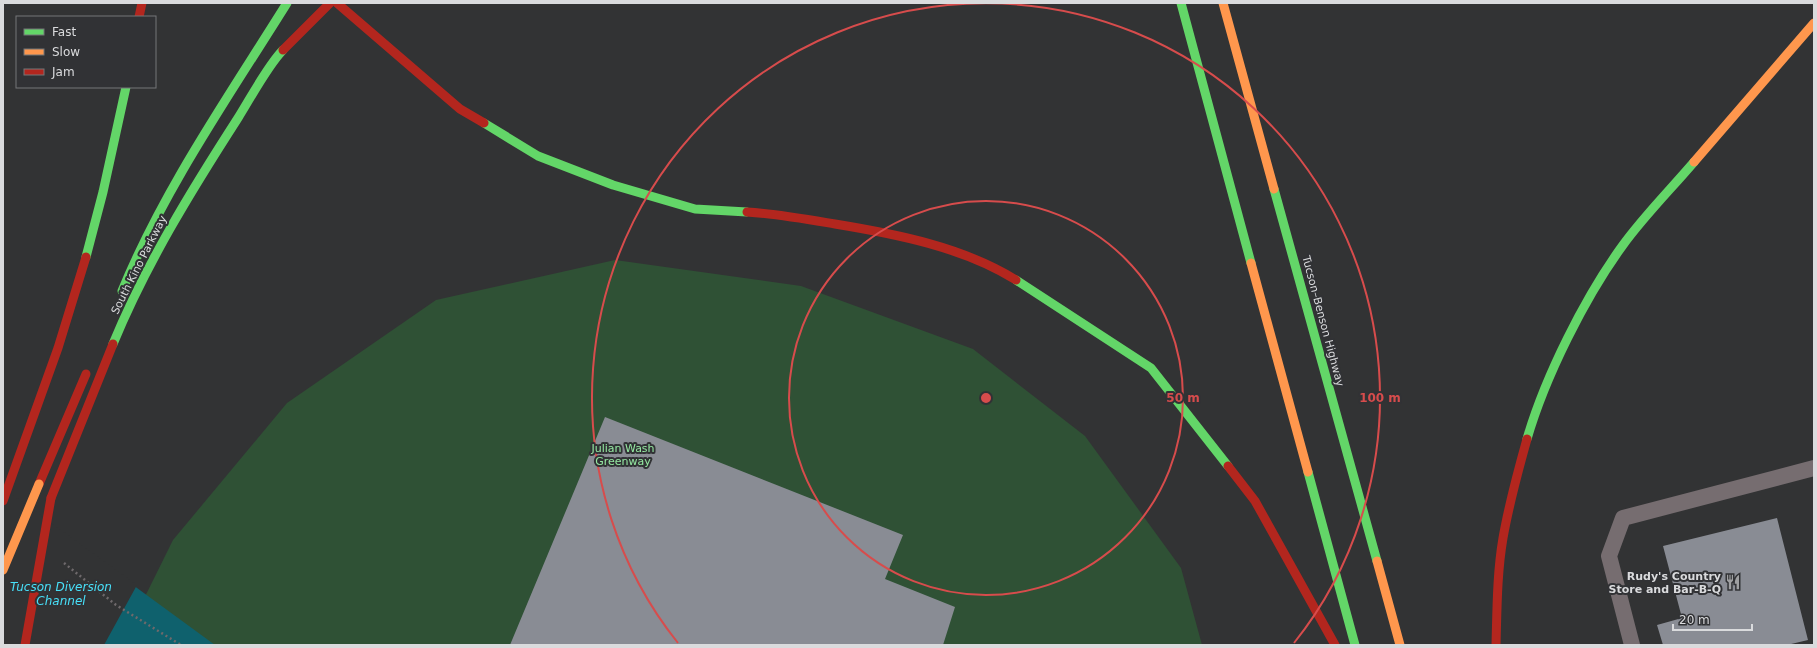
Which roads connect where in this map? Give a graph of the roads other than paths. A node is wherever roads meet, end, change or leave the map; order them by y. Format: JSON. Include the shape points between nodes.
{"nodes":[{"id":1,"x":142,"y":3,"type":"edge"},
{"id":2,"x":287,"y":3,"type":"edge"},
{"id":3,"x":330,"y":3,"type":"edge"},
{"id":4,"x":337,"y":3,"type":"edge"},
{"id":5,"x":1181,"y":3,"type":"edge"},
{"id":6,"x":1223,"y":3,"type":"edge"},
{"id":7,"x":139,"y":16,"type":"edge"},
{"id":8,"x":1814,"y":23,"type":"edge"},
{"id":9,"x":126,"y":88,"type":"edge"},
{"id":10,"x":117,"y":301,"type":"dead end"},
{"id":11,"x":89,"y":367,"type":"dead end"},
{"id":12,"x":1814,"y":468,"type":"edge"},
{"id":13,"x":3,"y":501,"type":"edge"},
{"id":14,"x":3,"y":570,"type":"edge"},
{"id":15,"x":25,"y":645,"type":"edge"},
{"id":16,"x":1335,"y":645,"type":"edge"},
{"id":17,"x":1356,"y":645,"type":"edge"},
{"id":18,"x":1400,"y":645,"type":"edge"},
{"id":19,"x":1496,"y":645,"type":"edge"},
{"id":20,"x":1632,"y":645,"type":"edge"}],
"edges":[{"from":1,"to":7,"type":"main road"},
{"from":2,"to":10,"type":"main road","name":"South Kino Parkway","via":[[186,166],[136,257]]},
{"from":3,"to":15,"type":"main road","name":"South Kino Parkway","bridge":true,"via":[[280,53],[197,182],[129,306],[51,498]]},
{"from":4,"to":16,"type":"main road","via":[[460,110],[538,156],[613,185],[695,210],[784,215],[879,231],[920,242],[963,256],[1011,277],[1080,320],[1150,368],[1170,392],[1255,501]]},
{"from":5,"to":17,"type":"main road"},
{"from":6,"to":18,"type":"main road","name":"Tucson–Benson Highway"},
{"from":8,"to":19,"type":"main road","via":[[1623,245],[1597,284],[1574,327],[1536,410],[1521,458],[1502,546],[1496,596]]},
{"from":9,"to":13,"type":"main road","via":[[105,182],[74,296],[54,362]]},
{"from":11,"to":14,"type":"main road","bridge":true},
{"from":12,"to":20,"type":"lane","via":[[1623,518],[1609,556]]}]}
